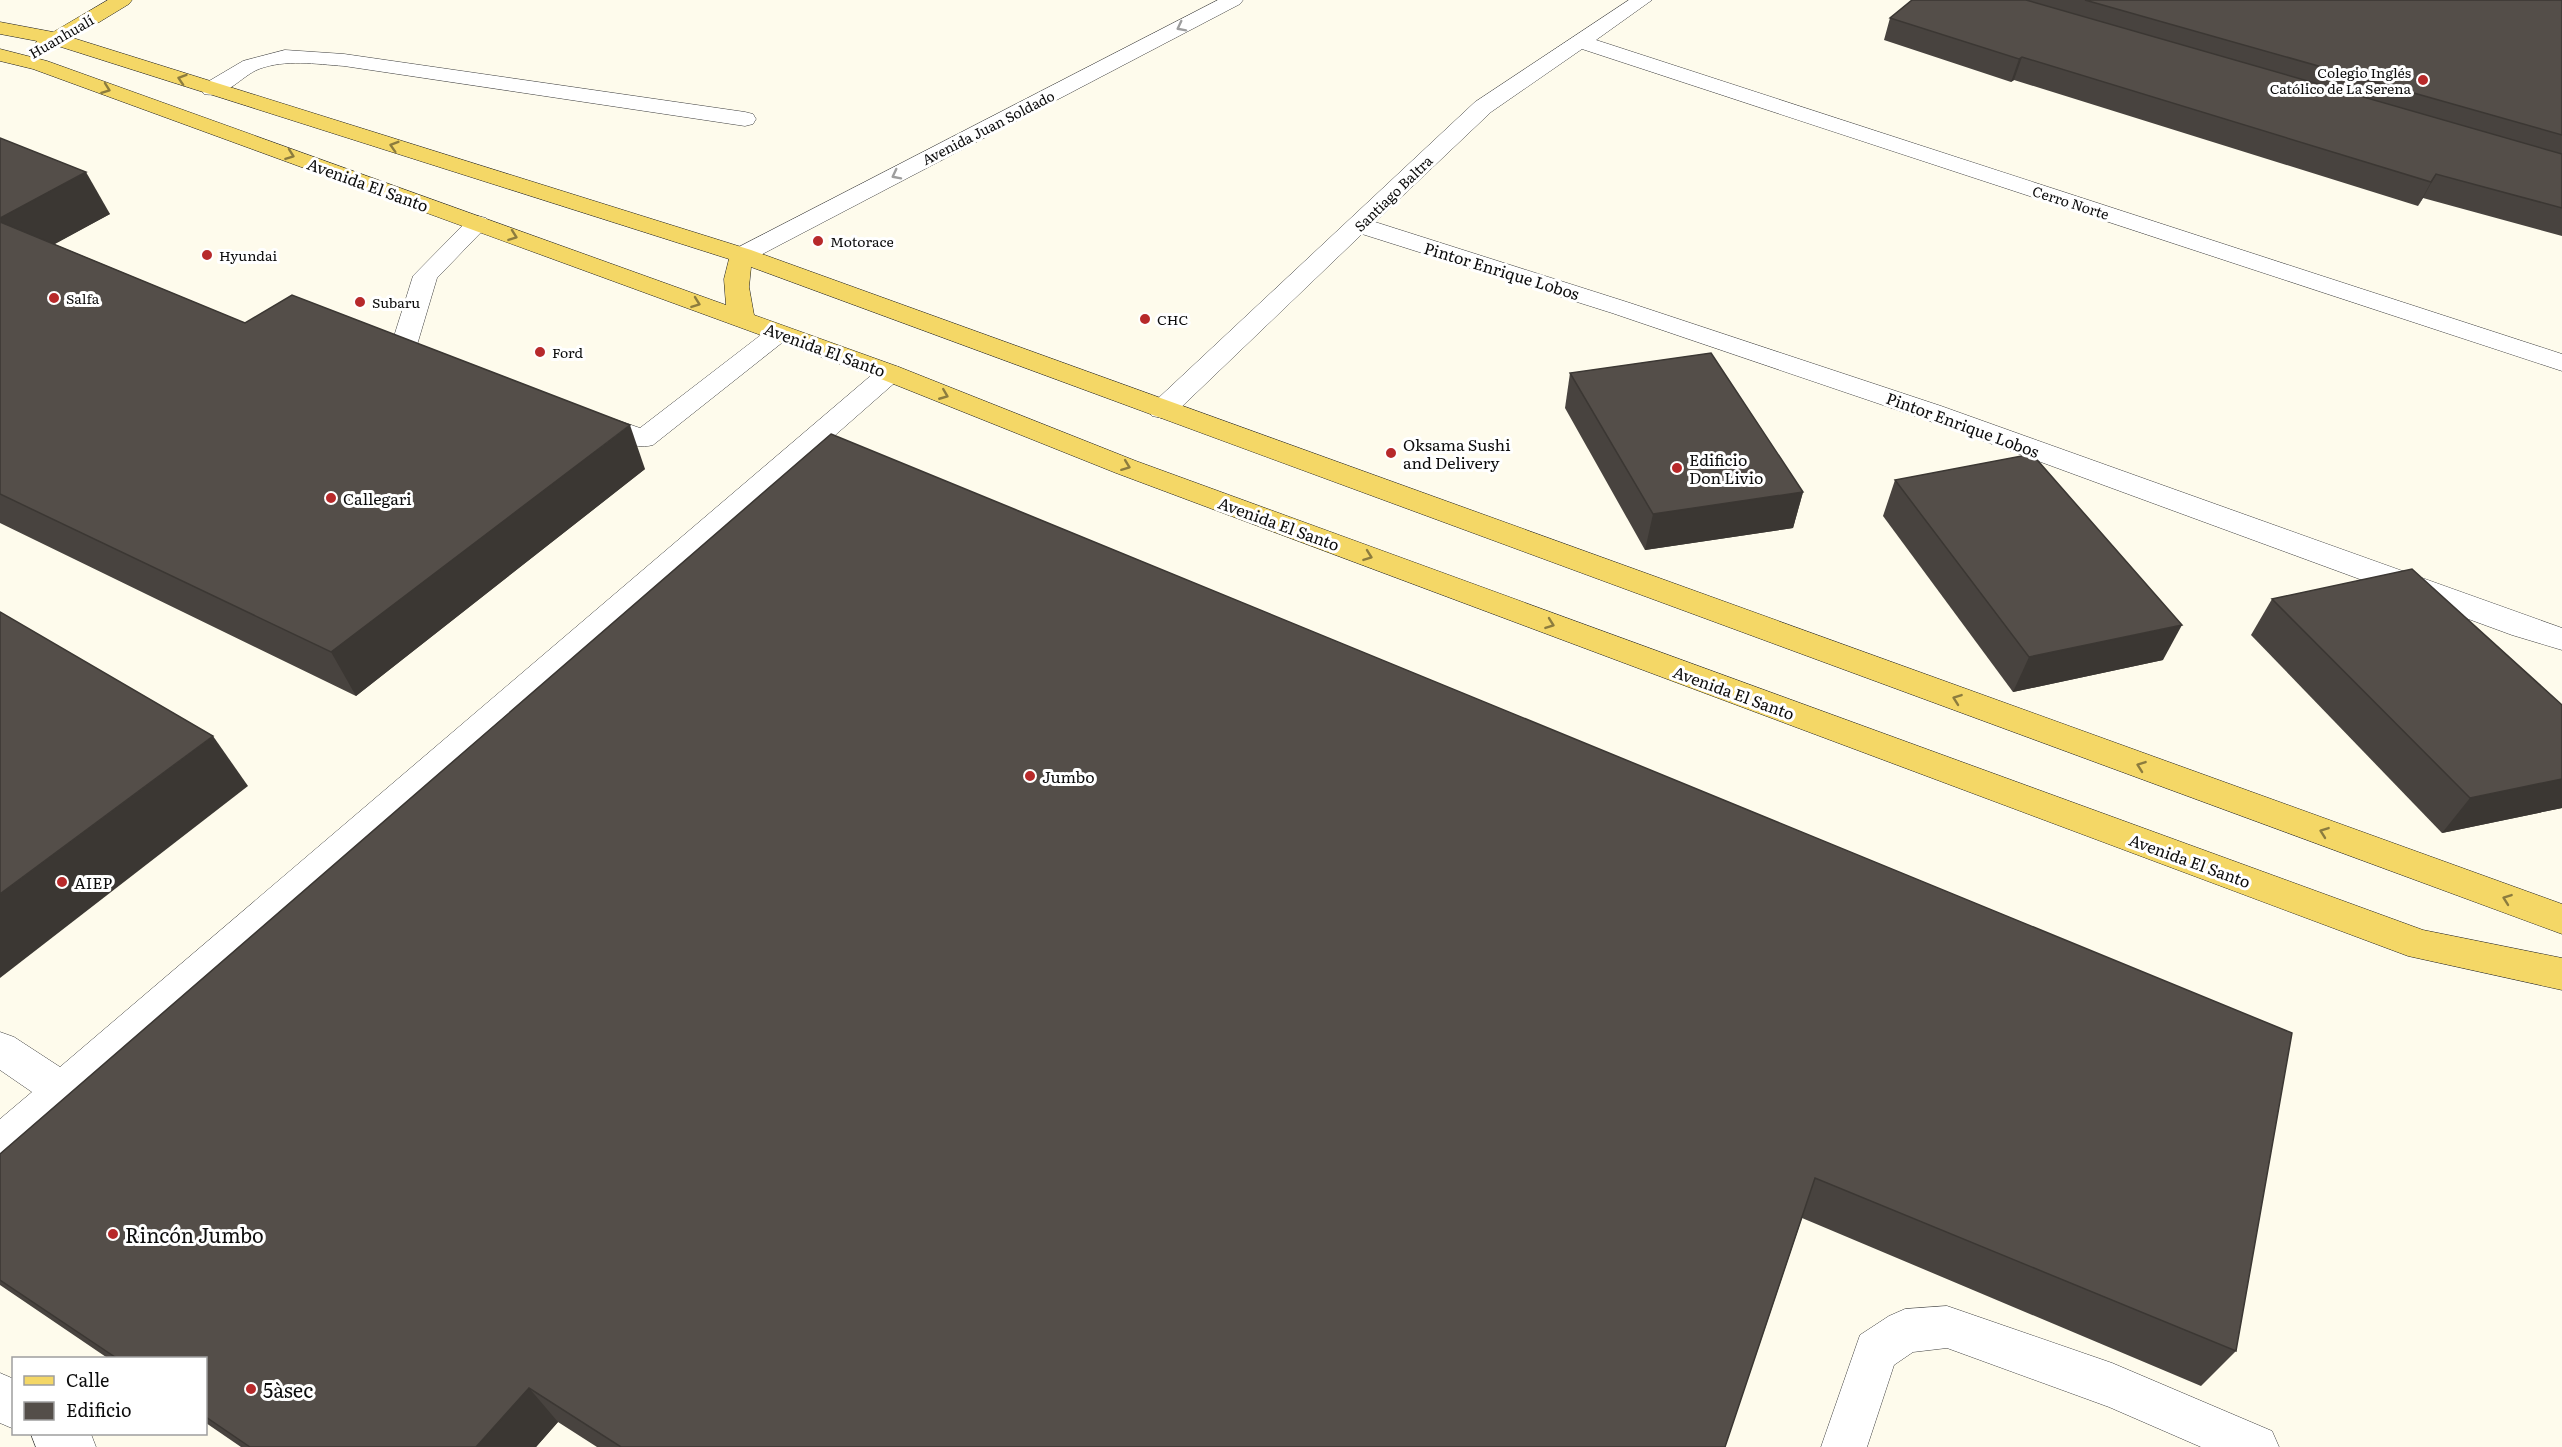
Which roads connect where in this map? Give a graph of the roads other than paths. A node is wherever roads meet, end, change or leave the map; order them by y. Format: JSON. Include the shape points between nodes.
{"nodes":[{"id":1,"x":122,"y":0,"type":"edge"},
{"id":2,"x":1233,"y":0,"type":"edge"},
{"id":3,"x":1642,"y":0,"type":"edge"},
{"id":4,"x":0,"y":28,"type":"edge"},
{"id":5,"x":56,"y":39,"type":"junction"},
{"id":6,"x":1580,"y":42,"type":"junction"},
{"id":7,"x":6,"y":62,"type":"edge"},
{"id":8,"x":212,"y":89,"type":"junction"},
{"id":9,"x":745,"y":119,"type":"dead end"},
{"id":10,"x":478,"y":223,"type":"junction"},
{"id":11,"x":1359,"y":225,"type":"junction"},
{"id":12,"x":742,"y":255,"type":"junction"},
{"id":13,"x":743,"y":320,"type":"junction"},
{"id":14,"x":779,"y":333,"type":"junction"},
{"id":15,"x":2562,"y":363,"type":"edge"},
{"id":16,"x":458,"y":370,"type":"edge"},
{"id":17,"x":890,"y":373,"type":"junction"},
{"id":18,"x":566,"y":410,"type":"edge"},
{"id":19,"x":1162,"y":410,"type":"junction"},
{"id":20,"x":2562,"y":639,"type":"edge"},
{"id":21,"x":2562,"y":919,"type":"edge"},
{"id":22,"x":2562,"y":974,"type":"edge"},
{"id":23,"x":0,"y":1049,"type":"edge"},
{"id":24,"x":62,"y":1090,"type":"junction"},
{"id":25,"x":0,"y":1144,"type":"edge"},
{"id":26,"x":55,"y":1435,"type":"edge"},
{"id":27,"x":73,"y":1447,"type":"edge"},
{"id":28,"x":1844,"y":1447,"type":"edge"},
{"id":29,"x":2256,"y":1447,"type":"edge"}],
"edges":[{"from":1,"to":5,"type":"main road","name":"Huanhualí"},
{"from":2,"to":12,"type":"street","name":"Avenida Juan Soldado","one_way":true},
{"from":3,"to":6,"type":"street","name":"Santiago Baltra"},
{"from":4,"to":5,"type":"main road"},
{"from":5,"to":7,"type":"main road","name":"Huanhualí"},
{"from":8,"to":5,"type":"main road","one_way":true},
{"from":6,"to":11,"type":"street","name":"Santiago Baltra","via":[[1483,107]]},
{"from":6,"to":15,"type":"street","name":"Cerro Norte"},
{"from":7,"to":10,"type":"main road","name":"Avenida El Santo","one_way":true,"via":[[40,65]]},
{"from":8,"to":9,"type":"street","via":[[250,65],[285,56],[344,60]]},
{"from":12,"to":8,"type":"main road","one_way":true},
{"from":10,"to":13,"type":"main road","name":"Avenida El Santo","one_way":true},
{"from":10,"to":16,"type":"street","via":[[425,276],[403,349]]},
{"from":11,"to":19,"type":"street","name":"Santiago Baltra"},
{"from":11,"to":20,"type":"street","name":"Pintor Enrique Lobos","via":[[1931,412]]},
{"from":12,"to":13,"type":"main road","via":[[735,286]]},
{"from":12,"to":19,"type":"main road"},
{"from":13,"to":14,"type":"main road","name":"Avenida El Santo"},
{"from":14,"to":17,"type":"main road","name":"Avenida El Santo"},
{"from":14,"to":18,"type":"street","via":[[643,439]]},
{"from":17,"to":22,"type":"main road","name":"Avenida El Santo","one_way":true,"via":[[1126,467],[2421,945]]},
{"from":17,"to":24,"type":"street"},
{"from":21,"to":19,"type":"main road","one_way":true},
{"from":23,"to":24,"type":"street"},
{"from":24,"to":25,"type":"street"},
{"from":26,"to":27,"type":"street"},
{"from":28,"to":29,"type":"street","via":[[1876,1351],[1905,1331],[1947,1327],[2112,1386]]}]}
